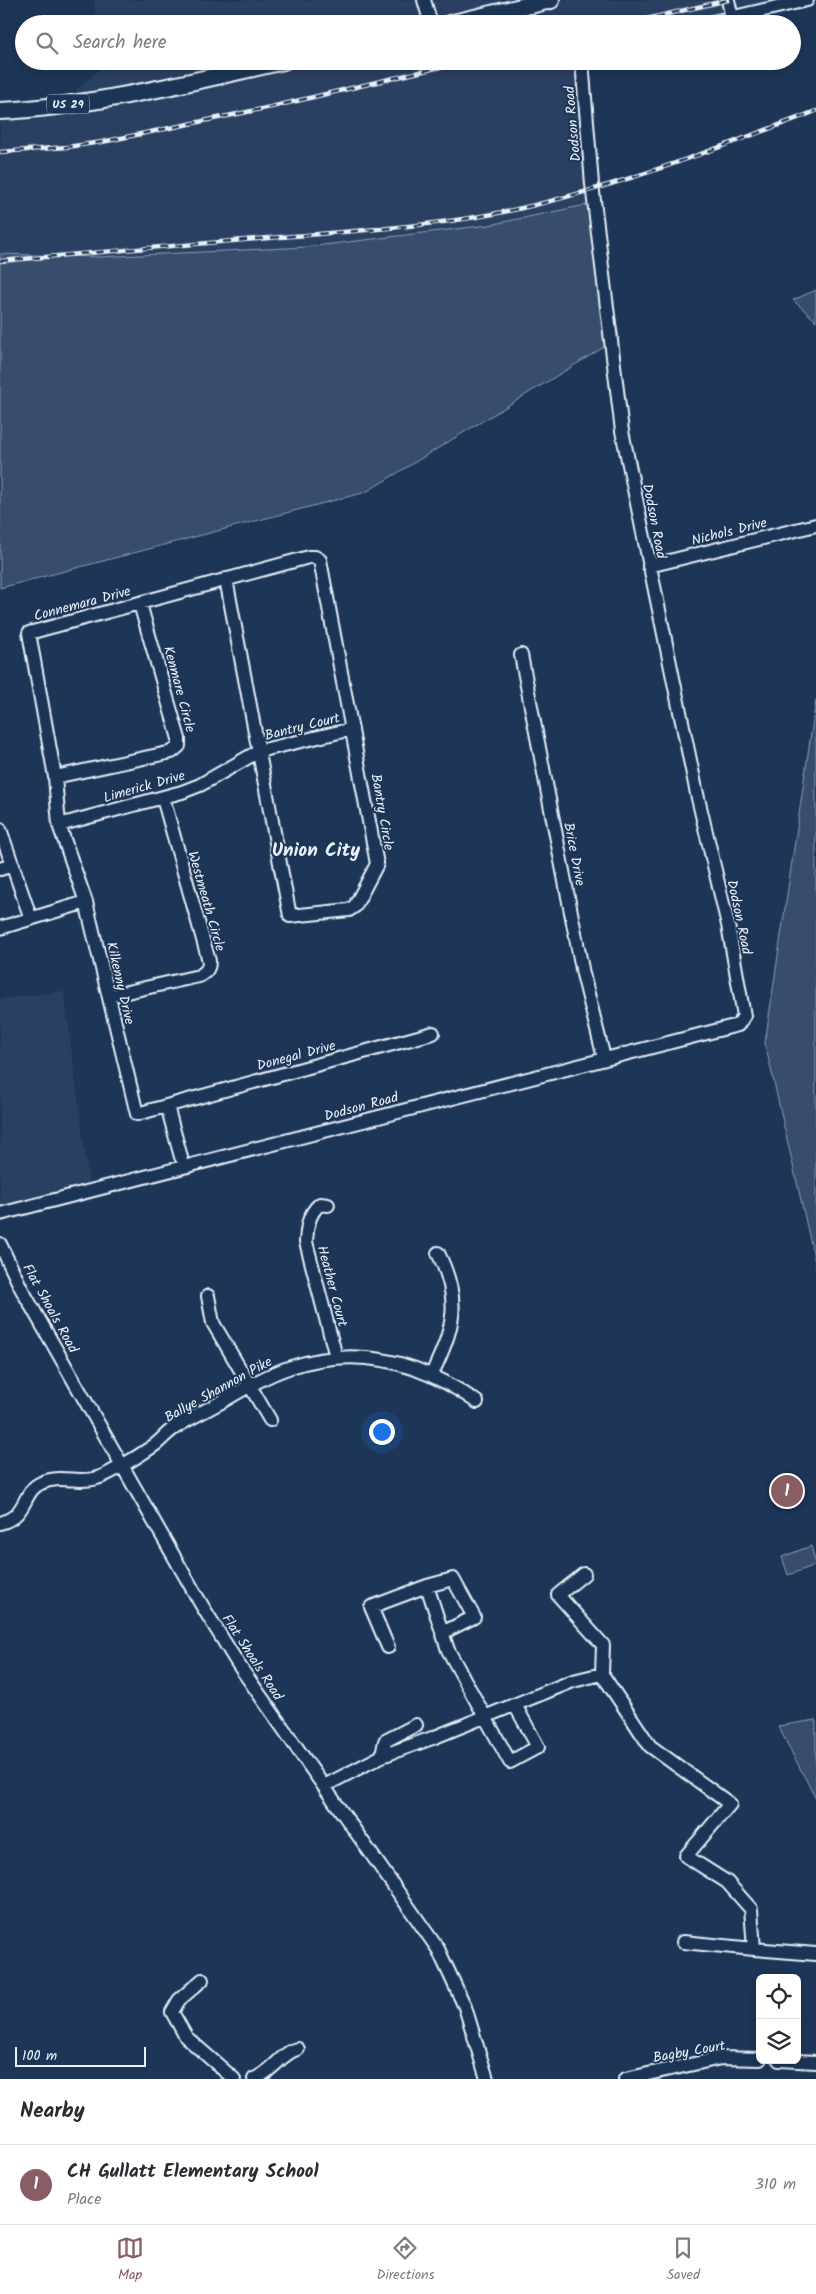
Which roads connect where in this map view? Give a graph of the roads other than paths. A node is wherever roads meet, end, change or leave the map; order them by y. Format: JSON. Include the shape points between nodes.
{"nodes":[{"id":1,"x":424,"y":0,"type":"edge"},
{"id":2,"x":550,"y":0,"type":"edge"},
{"id":3,"x":728,"y":0,"type":"edge"},
{"id":4,"x":807,"y":0,"type":"edge"},
{"id":5,"x":428,"y":15,"type":"edge"},
{"id":6,"x":487,"y":15,"type":"edge"},
{"id":7,"x":731,"y":15,"type":"edge"},
{"id":8,"x":744,"y":15,"type":"edge"},
{"id":9,"x":244,"y":70,"type":"edge"},
{"id":10,"x":583,"y":70,"type":"edge"},
{"id":11,"x":0,"y":111,"type":"edge"},
{"id":12,"x":816,"y":525,"type":"edge"},
{"id":13,"x":649,"y":566,"type":"junction"},
{"id":14,"x":226,"y":579,"type":"junction"},
{"id":15,"x":140,"y":604,"type":"junction"},
{"id":16,"x":521,"y":655,"type":"dead end"},
{"id":17,"x":352,"y":729,"type":"junction"},
{"id":18,"x":259,"y":752,"type":"junction"},
{"id":19,"x":55,"y":777,"type":"junction"},
{"id":20,"x":162,"y":798,"type":"junction"},
{"id":21,"x":59,"y":825,"type":"junction"},
{"id":22,"x":0,"y":829,"type":"edge"},
{"id":23,"x":13,"y":865,"type":"junction"},
{"id":24,"x":0,"y":869,"type":"edge"},
{"id":25,"x":86,"y":902,"type":"junction"},
{"id":26,"x":31,"y":919,"type":"junction"},
{"id":27,"x":0,"y":928,"type":"edge"},
{"id":28,"x":108,"y":996,"type":"junction"},
{"id":29,"x":433,"y":1033,"type":"dead end"},
{"id":30,"x":604,"y":1058,"type":"junction"},
{"id":31,"x":168,"y":1106,"type":"junction"},
{"id":32,"x":181,"y":1157,"type":"dead end"},
{"id":33,"x":328,"y":1205,"type":"dead end"},
{"id":34,"x":0,"y":1214,"type":"edge"},
{"id":35,"x":0,"y":1244,"type":"edge"},
{"id":36,"x":438,"y":1253,"type":"dead end"},
{"id":37,"x":208,"y":1296,"type":"dead end"},
{"id":38,"x":336,"y":1357,"type":"junction"},
{"id":39,"x":432,"y":1374,"type":"junction"},
{"id":40,"x":250,"y":1386,"type":"junction"},
{"id":41,"x":477,"y":1402,"type":"dead end"},
{"id":42,"x":270,"y":1420,"type":"dead end"},
{"id":43,"x":122,"y":1465,"type":"junction"},
{"id":44,"x":0,"y":1523,"type":"edge"},
{"id":45,"x":584,"y":1574,"type":"dead end"},
{"id":46,"x":427,"y":1586,"type":"junction"},
{"id":47,"x":442,"y":1633,"type":"junction"},
{"id":48,"x":388,"y":1647,"type":"dead end"},
{"id":49,"x":602,"y":1674,"type":"junction"},
{"id":50,"x":515,"y":1705,"type":"junction"},
{"id":51,"x":485,"y":1717,"type":"junction"},
{"id":52,"x":416,"y":1725,"type":"dead end"},
{"id":53,"x":382,"y":1756,"type":"junction"},
{"id":54,"x":324,"y":1786,"type":"junction"},
{"id":55,"x":684,"y":1942,"type":"dead end"},
{"id":56,"x":754,"y":1949,"type":"junction"},
{"id":57,"x":816,"y":1954,"type":"edge"},
{"id":58,"x":202,"y":1980,"type":"dead end"},
{"id":59,"x":298,"y":2049,"type":"dead end"},
{"id":60,"x":756,"y":2059,"type":"edge"},
{"id":61,"x":801,"y":2061,"type":"edge"},
{"id":62,"x":816,"y":2062,"type":"edge"},
{"id":63,"x":234,"y":2079,"type":"edge"},
{"id":64,"x":254,"y":2079,"type":"edge"},
{"id":65,"x":486,"y":2079,"type":"edge"},
{"id":66,"x":625,"y":2079,"type":"edge"}],
"edges":[{"from":1,"to":5,"type":"street"},
{"from":2,"to":6,"type":"main road"},
{"from":3,"to":7,"type":"street"},
{"from":4,"to":8,"type":"street"},
{"from":9,"to":11,"type":"main road","number":"US 29","via":[[136,94]]},
{"from":10,"to":13,"type":"street","name":"Dodson Road","via":[[592,184],[622,431]]},
{"from":12,"to":13,"type":"street","name":"Nichols Drive"},
{"from":13,"to":30,"type":"street","name":"Dodson Road","via":[[728,925],[744,1016],[738,1025]]},
{"from":14,"to":15,"type":"street","name":"Connemara Drive"},
{"from":14,"to":17,"type":"street","name":"Bantry Circle","via":[[309,557],[320,560]]},
{"from":14,"to":18,"type":"street","name":"Bantry Circle"},
{"from":15,"to":19,"type":"street","name":"Connemara Drive","via":[[28,633]]},
{"from":15,"to":19,"type":"street","name":"Kenmare Circle","via":[[179,746],[172,752]]},
{"from":16,"to":30,"type":"street","name":"Brice Drive","via":[[583,974]]},
{"from":17,"to":18,"type":"street","name":"Bantry Court"},
{"from":17,"to":18,"type":"street","name":"Bantry Circle","via":[[377,864],[350,910],[290,916]]},
{"from":18,"to":20,"type":"street","name":"Limerick Drive","via":[[200,785]]},
{"from":19,"to":21,"type":"street","name":"Kilkenny Drive"},
{"from":20,"to":21,"type":"street","name":"Limerick Drive"},
{"from":20,"to":28,"type":"street","name":"Westmeath Circle","via":[[209,967],[199,976]]},
{"from":21,"to":25,"type":"street","name":"Kilkenny Drive"},
{"from":22,"to":23,"type":"street"},
{"from":23,"to":24,"type":"street"},
{"from":23,"to":26,"type":"street"},
{"from":25,"to":26,"type":"street"},
{"from":25,"to":28,"type":"street","name":"Kilkenny Drive"},
{"from":26,"to":27,"type":"street"},
{"from":28,"to":31,"type":"street","name":"Kilkenny Drive","via":[[137,1114]]},
{"from":29,"to":31,"type":"street","name":"Donegal Drive"},
{"from":30,"to":34,"type":"street","name":"Dodson Road"},
{"from":31,"to":32,"type":"street"},
{"from":33,"to":38,"type":"street","name":"Heather Court","via":[[320,1204],[314,1210],[307,1226],[306,1242]]},
{"from":35,"to":43,"type":"street","name":"Flat Shoals Road","via":[[21,1288]]},
{"from":36,"to":39,"type":"street","via":[[450,1282],[453,1312],[447,1341]]},
{"from":37,"to":40,"type":"street","via":[[213,1323]]},
{"from":38,"to":39,"type":"street","name":"Ballye Shannon Pike","via":[[382,1359]]},
{"from":38,"to":40,"type":"street","name":"Ballye Shannon Pike","via":[[291,1367]]},
{"from":39,"to":41,"type":"street","name":"Ballye Shannon Pike"},
{"from":40,"to":42,"type":"street"},
{"from":40,"to":43,"type":"street","name":"Ballye Shannon Pike","via":[[172,1430]]},
{"from":43,"to":44,"type":"street","name":"Ballye Shannon Pike","via":[[97,1478],[41,1482],[31,1488],[25,1505],[16,1516]]},
{"from":43,"to":54,"type":"street","name":"Flat Shoals Road","via":[[238,1664]]},
{"from":45,"to":49,"type":"street","via":[[558,1595],[603,1645]]},
{"from":46,"to":47,"type":"street"},
{"from":46,"to":47,"type":"street","via":[[453,1579],[474,1617]]},
{"from":46,"to":48,"type":"street","via":[[371,1607]]},
{"from":47,"to":51,"type":"street"},
{"from":49,"to":50,"type":"street","via":[[573,1681]]},
{"from":49,"to":56,"type":"street","via":[[650,1746],[730,1804],[686,1856],[727,1882],[751,1909]]},
{"from":50,"to":51,"type":"street"},
{"from":50,"to":51,"type":"street","via":[[538,1747],[510,1762]]},
{"from":51,"to":53,"type":"street"},
{"from":52,"to":53,"type":"street","via":[[385,1741]]},
{"from":53,"to":54,"type":"street"},
{"from":54,"to":65,"type":"street","name":"Flat Shoals Road","via":[[438,1949],[465,2007]]},
{"from":55,"to":56,"type":"street"},
{"from":56,"to":57,"type":"street"},
{"from":58,"to":63,"type":"street","via":[[179,2000],[172,2012],[186,2036]]},
{"from":59,"to":64,"type":"street"},
{"from":60,"to":66,"type":"street","name":"Bagby Court","via":[[721,2058]]},
{"from":61,"to":62,"type":"street"}]}
